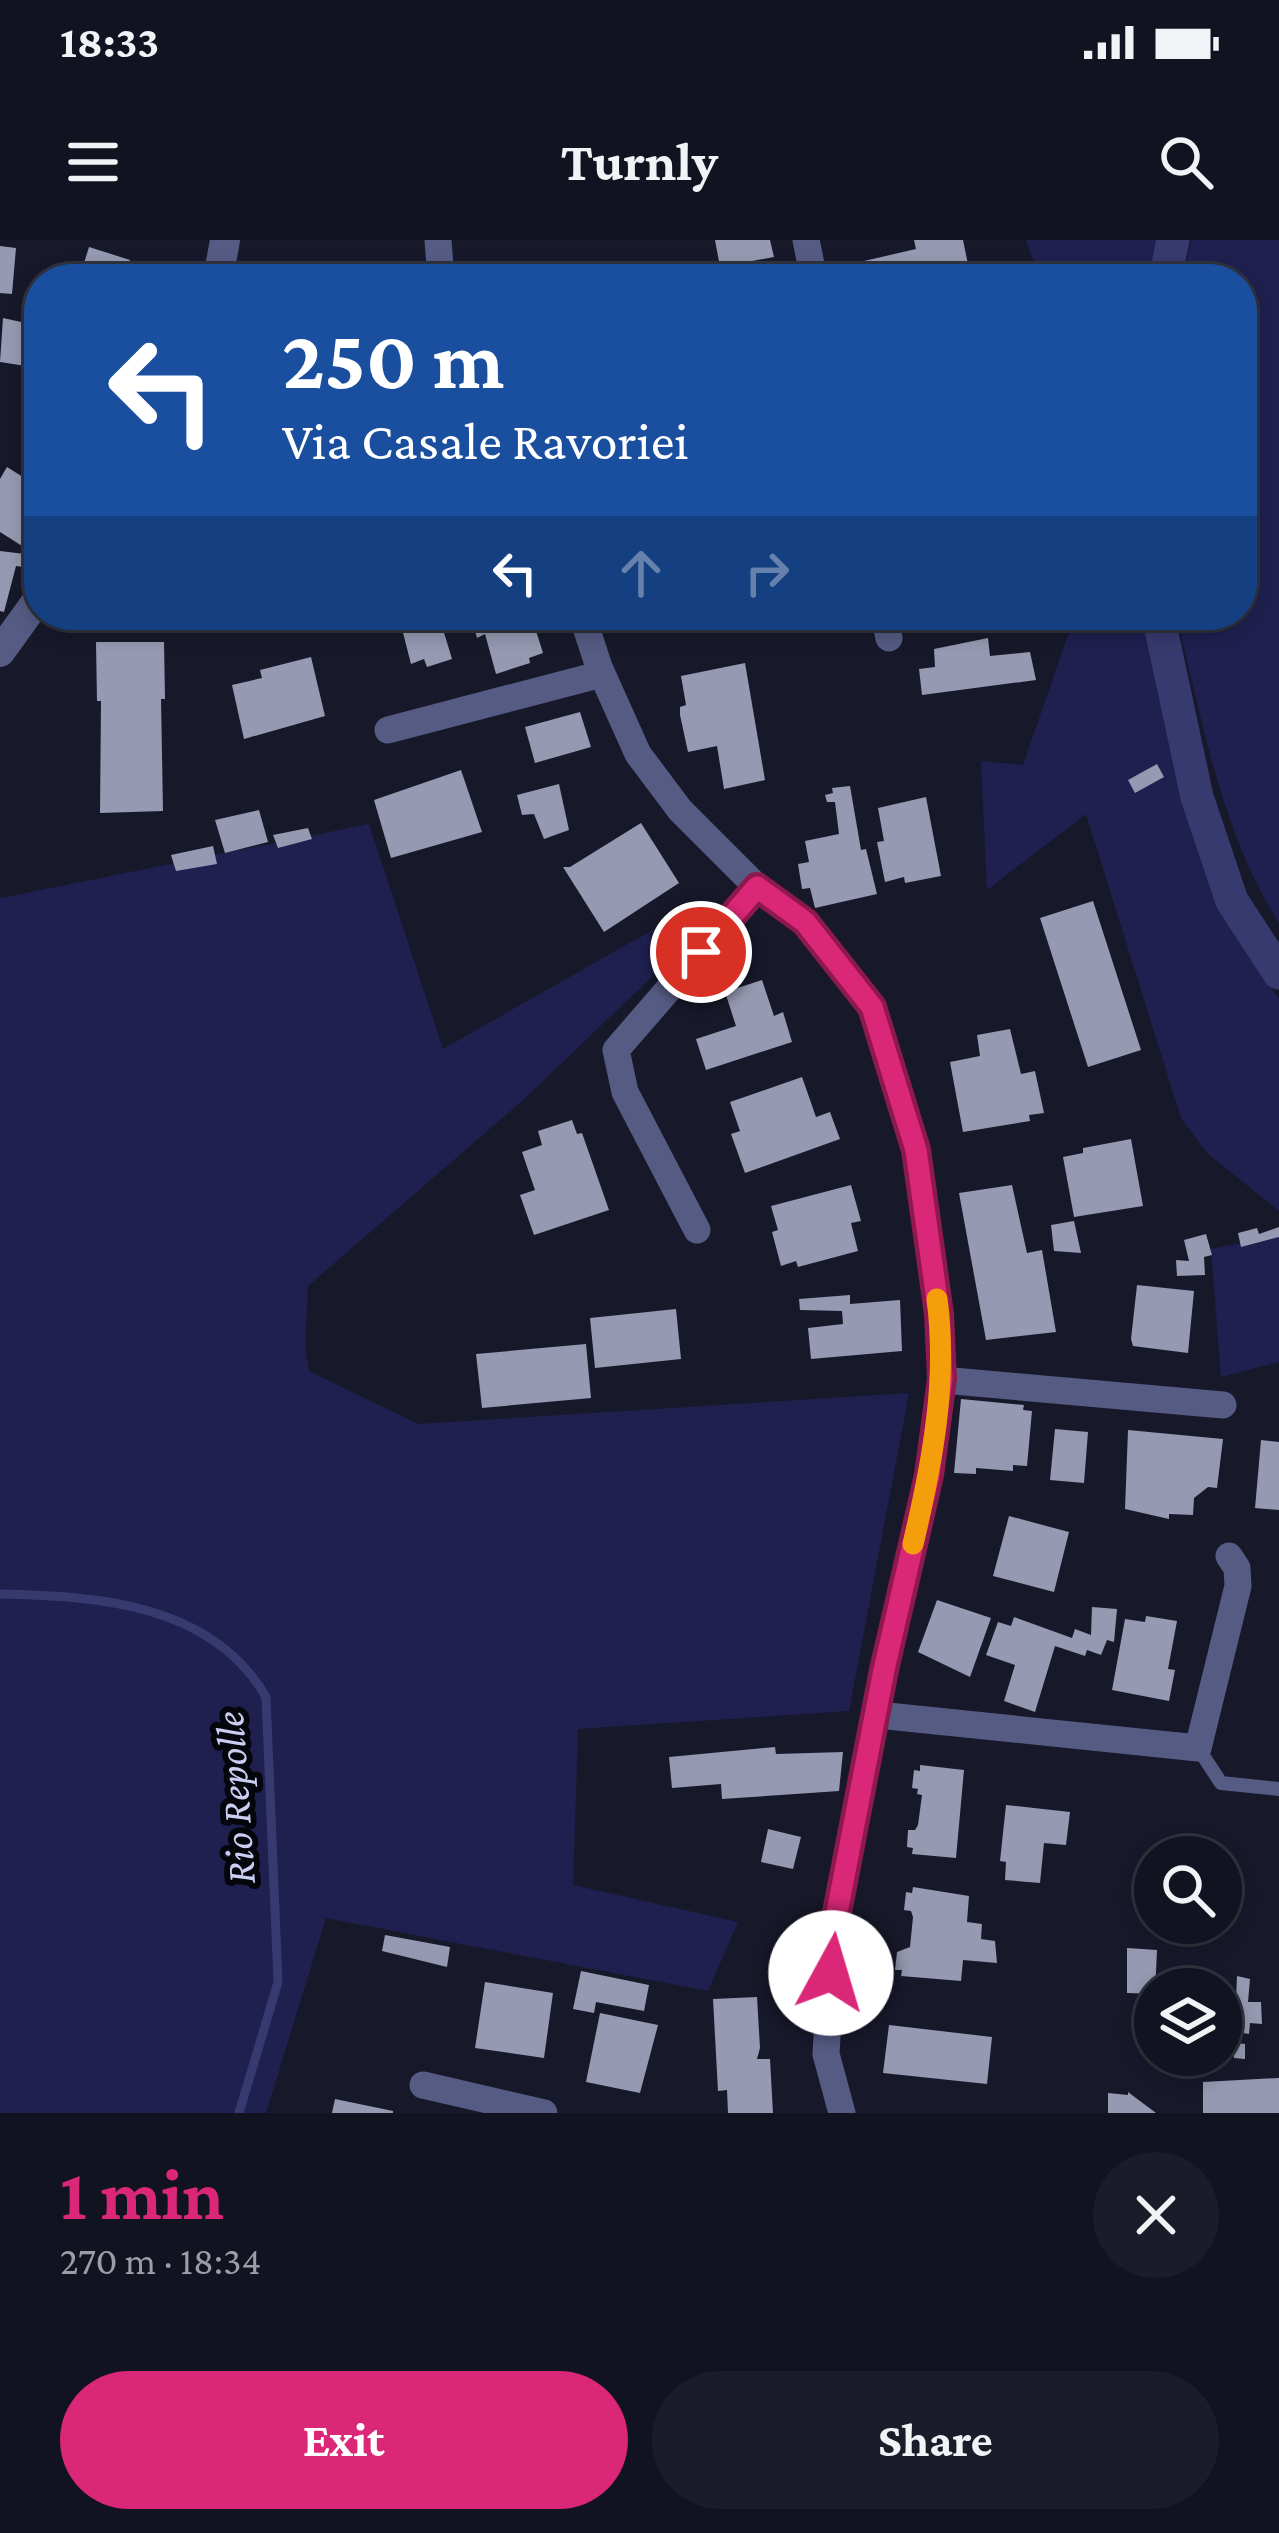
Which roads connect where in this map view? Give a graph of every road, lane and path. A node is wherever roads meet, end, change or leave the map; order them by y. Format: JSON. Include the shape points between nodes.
{"nodes":[{"id":1,"x":24,"y":619,"type":"edge"},
{"id":2,"x":587,"y":630,"type":"edge"},
{"id":3,"x":0,"y":652,"type":"edge"},
{"id":4,"x":602,"y":674,"type":"junction"},
{"id":5,"x":388,"y":730,"type":"dead end"},
{"id":6,"x":757,"y":887,"type":"junction"},
{"id":7,"x":697,"y":1230,"type":"dead end"},
{"id":8,"x":942,"y":1379,"type":"junction"},
{"id":9,"x":1223,"y":1405,"type":"dead end"},
{"id":10,"x":1229,"y":1556,"type":"dead end"},
{"id":11,"x":878,"y":1715,"type":"junction"},
{"id":12,"x":1198,"y":1748,"type":"junction"},
{"id":13,"x":1279,"y":1790,"type":"edge"},
{"id":14,"x":423,"y":2085,"type":"dead end"},
{"id":15,"x":544,"y":2113,"type":"edge"},
{"id":16,"x":842,"y":2113,"type":"edge"}],
"edges":[{"from":1,"to":3,"type":"street"},
{"from":2,"to":4,"type":"street"},
{"from":4,"to":5,"type":"street"},
{"from":4,"to":6,"type":"street","via":[[638,754],[680,810]]},
{"from":6,"to":7,"type":"street","via":[[616,1050],[626,1092]]},
{"from":6,"to":8,"type":"street","via":[[805,922],[872,1007],[916,1150]]},
{"from":8,"to":9,"type":"street"},
{"from":8,"to":11,"type":"street"},
{"from":10,"to":12,"type":"street","via":[[1238,1586]]},
{"from":11,"to":12,"type":"street"},
{"from":11,"to":16,"type":"street","via":[[833,1933],[826,2054]]},
{"from":12,"to":13,"type":"lane","via":[[1221,1783]]},
{"from":14,"to":15,"type":"street"}]}
